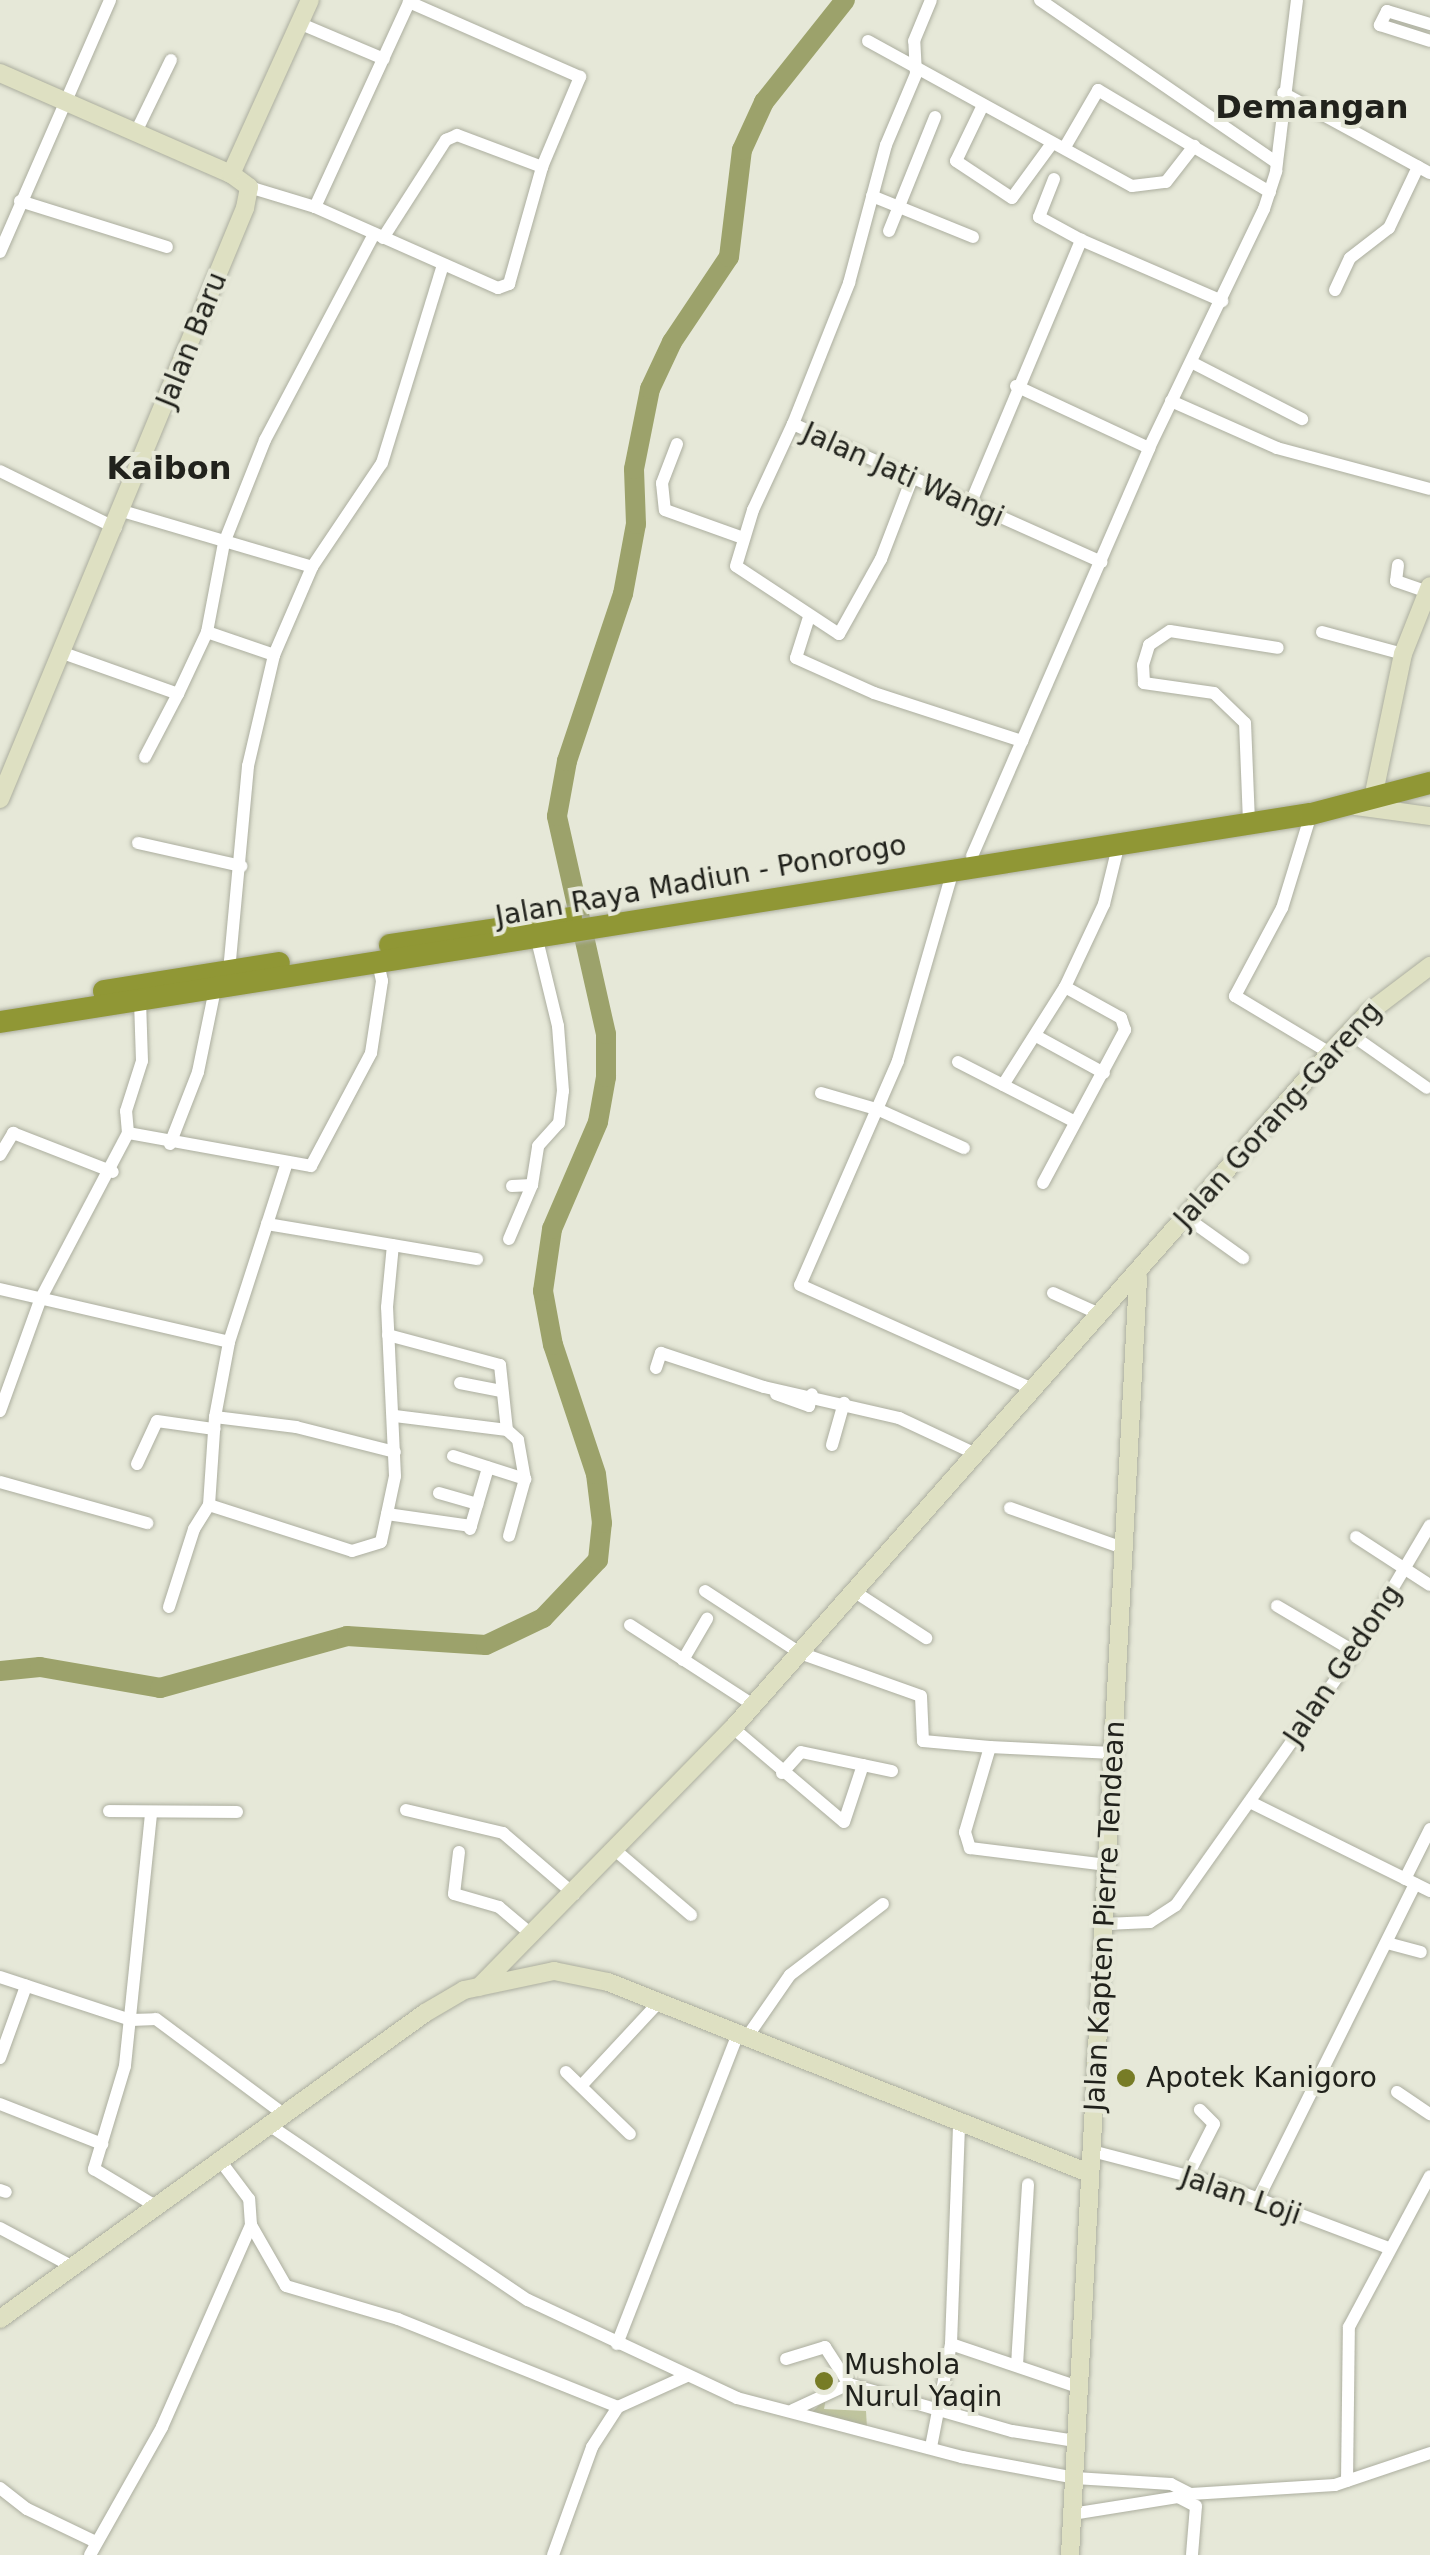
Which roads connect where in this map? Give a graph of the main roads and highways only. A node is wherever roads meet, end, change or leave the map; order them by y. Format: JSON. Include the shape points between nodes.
{"nodes":[{"id":1,"x":1419,"y":785,"type":"edge"},
{"id":2,"x":1249,"y":815,"type":"junction"},
{"id":3,"x":963,"y":862,"type":"junction"},
{"id":4,"x":445,"y":945,"type":"junction"},
{"id":5,"x":220,"y":978,"type":"junction"},
{"id":6,"x":0,"y":1008,"type":"edge"},
{"id":7,"x":0,"y":1022,"type":"edge"}],
"edges":[{"from":1,"to":2,"type":"highway","name":"Jalan Raya Madiun - Ponorogo"},
{"from":1,"to":2,"type":"highway","name":"Jalan Raya Madiun - Ponorogo","via":[[1311,814]]},
{"from":2,"to":3,"type":"highway","name":"Jalan Raya Madiun - Ponorogo"},
{"from":2,"to":3,"type":"highway","name":"Jalan Raya Madiun - Ponorogo"},
{"from":3,"to":4,"type":"highway","name":"Jalan Raya Madiun - Ponorogo","via":[[670,909],[540,942]]},
{"from":4,"to":5,"type":"highway","name":"Jalan Raya Madiun - Ponorogo"},
{"from":4,"to":5,"type":"highway","name":"Jalan Raya Madiun - Ponorogo","via":[[378,962]]},
{"from":5,"to":6,"type":"highway","name":"Jalan Raya Madiun - Ponorogo"},
{"from":5,"to":7,"type":"highway","name":"Jalan Raya Madiun - Ponorogo","via":[[140,1001]]}]}
